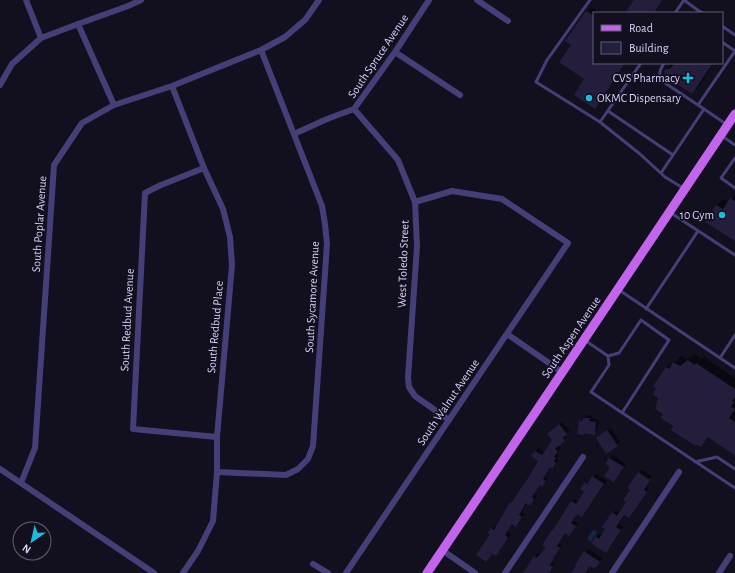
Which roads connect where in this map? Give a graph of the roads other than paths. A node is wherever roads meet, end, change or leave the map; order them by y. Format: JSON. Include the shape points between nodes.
{"nodes":[{"id":1,"x":26,"y":0,"type":"edge"},
{"id":2,"x":141,"y":0,"type":"edge"},
{"id":3,"x":319,"y":0,"type":"edge"},
{"id":4,"x":429,"y":0,"type":"edge"},
{"id":5,"x":477,"y":0,"type":"edge"},
{"id":6,"x":590,"y":0,"type":"edge"},
{"id":7,"x":684,"y":0,"type":"edge"},
{"id":8,"x":127,"y":3,"type":"edge"},
{"id":9,"x":676,"y":12,"type":"edge"},
{"id":10,"x":700,"y":12,"type":"edge"},
{"id":11,"x":508,"y":21,"type":"dead end"},
{"id":12,"x":78,"y":24,"type":"junction"},
{"id":13,"x":723,"y":27,"type":"edge"},
{"id":14,"x":735,"y":35,"type":"edge"},
{"id":15,"x":42,"y":38,"type":"junction"},
{"id":16,"x":723,"y":43,"type":"edge"},
{"id":17,"x":261,"y":50,"type":"junction"},
{"id":18,"x":735,"y":51,"type":"edge"},
{"id":19,"x":395,"y":52,"type":"junction"},
{"id":20,"x":640,"y":64,"type":"edge"},
{"id":21,"x":663,"y":64,"type":"edge"},
{"id":22,"x":0,"y":85,"type":"edge"},
{"id":23,"x":172,"y":86,"type":"junction"},
{"id":24,"x":460,"y":95,"type":"dead end"},
{"id":25,"x":114,"y":105,"type":"junction"},
{"id":26,"x":698,"y":105,"type":"junction"},
{"id":27,"x":354,"y":109,"type":"junction"},
{"id":28,"x":704,"y":109,"type":"junction"},
{"id":29,"x":608,"y":111,"type":"junction"},
{"id":30,"x":735,"y":115,"type":"edge"},
{"id":31,"x":600,"y":122,"type":"junction"},
{"id":32,"x":728,"y":125,"type":"junction"},
{"id":33,"x":294,"y":134,"type":"junction"},
{"id":34,"x":721,"y":135,"type":"junction"},
{"id":35,"x":735,"y":146,"type":"edge"},
{"id":36,"x":673,"y":155,"type":"junction"},
{"id":37,"x":735,"y":158,"type":"edge"},
{"id":38,"x":734,"y":163,"type":"edge"},
{"id":39,"x":204,"y":168,"type":"junction"},
{"id":40,"x":661,"y":173,"type":"junction"},
{"id":41,"x":735,"y":188,"type":"edge"},
{"id":42,"x":685,"y":189,"type":"junction"},
{"id":43,"x":415,"y":202,"type":"junction"},
{"id":44,"x":670,"y":212,"type":"junction"},
{"id":45,"x":698,"y":231,"type":"junction"},
{"id":46,"x":735,"y":256,"type":"edge"},
{"id":47,"x":618,"y":289,"type":"junction"},
{"id":48,"x":646,"y":308,"type":"junction"},
{"id":49,"x":507,"y":334,"type":"junction"},
{"id":50,"x":735,"y":335,"type":"edge"},
{"id":51,"x":584,"y":340,"type":"junction"},
{"id":52,"x":608,"y":356,"type":"junction"},
{"id":53,"x":720,"y":358,"type":"junction"},
{"id":54,"x":735,"y":368,"type":"edge"},
{"id":55,"x":562,"y":372,"type":"junction"},
{"id":56,"x":622,"y":413,"type":"junction"},
{"id":57,"x":449,"y":420,"type":"junction"},
{"id":58,"x":217,"y":437,"type":"junction"},
{"id":59,"x":583,"y":457,"type":"dead end"},
{"id":60,"x":694,"y":462,"type":"junction"},
{"id":61,"x":0,"y":469,"type":"edge"},
{"id":62,"x":735,"y":469,"type":"edge"},
{"id":63,"x":217,"y":472,"type":"junction"},
{"id":64,"x":679,"y":472,"type":"dead end"},
{"id":65,"x":21,"y":483,"type":"junction"},
{"id":66,"x":735,"y":488,"type":"edge"},
{"id":67,"x":442,"y":550,"type":"junction"},
{"id":68,"x":730,"y":556,"type":"dead end"},
{"id":69,"x":313,"y":564,"type":"dead end"},
{"id":70,"x":154,"y":573,"type":"edge"},
{"id":71,"x":183,"y":573,"type":"edge"},
{"id":72,"x":328,"y":573,"type":"edge"},
{"id":73,"x":346,"y":573,"type":"edge"},
{"id":74,"x":427,"y":573,"type":"edge"},
{"id":75,"x":475,"y":573,"type":"edge"},
{"id":76,"x":505,"y":573,"type":"edge"},
{"id":77,"x":612,"y":573,"type":"edge"},
{"id":78,"x":719,"y":573,"type":"edge"}],
"edges":[{"from":1,"to":15,"type":"street"},
{"from":2,"to":8,"type":"street"},
{"from":3,"to":17,"type":"street","name":"South Poplar Avenue","via":[[305,20],[285,37]]},
{"from":4,"to":19,"type":"street","name":"South Spruce Avenue"},
{"from":5,"to":11,"type":"street"},
{"from":6,"to":31,"type":"lane","via":[[547,60],[536,82]]},
{"from":7,"to":9,"type":"lane"},
{"from":7,"to":10,"type":"lane"},
{"from":8,"to":12,"type":"street"},
{"from":12,"to":15,"type":"street"},
{"from":12,"to":25,"type":"street"},
{"from":13,"to":14,"type":"lane"},
{"from":15,"to":22,"type":"street","via":[[12,64]]},
{"from":16,"to":18,"type":"lane"},
{"from":17,"to":23,"type":"street","name":"South Poplar Avenue"},
{"from":17,"to":33,"type":"street","name":"South Sycamore Avenue"},
{"from":18,"to":26,"type":"lane"},
{"from":19,"to":24,"type":"street"},
{"from":19,"to":27,"type":"street","name":"South Spruce Avenue"},
{"from":20,"to":29,"type":"lane"},
{"from":21,"to":26,"type":"lane","via":[[659,75],[662,81]]},
{"from":23,"to":25,"type":"street","name":"South Poplar Avenue"},
{"from":23,"to":39,"type":"street","name":"South Redbud Place"},
{"from":25,"to":65,"type":"street","name":"South Poplar Avenue","via":[[82,123],[54,165],[35,448]]},
{"from":26,"to":28,"type":"lane"},
{"from":27,"to":33,"type":"street","name":"South Spruce Avenue"},
{"from":27,"to":43,"type":"street","name":"West Toledo Street","via":[[398,160]]},
{"from":28,"to":32,"type":"lane"},
{"from":28,"to":36,"type":"lane"},
{"from":29,"to":31,"type":"lane"},
{"from":29,"to":36,"type":"lane"},
{"from":30,"to":32,"type":"main road","name":"South Aspen Avenue"},
{"from":31,"to":40,"type":"lane"},
{"from":32,"to":34,"type":"main road","name":"South Aspen Avenue"},
{"from":33,"to":63,"type":"street","name":"South Sycamore Avenue","via":[[322,206],[327,244],[313,446],[308,459],[298,469],[286,475]]},
{"from":34,"to":35,"type":"lane"},
{"from":34,"to":42,"type":"main road","name":"South Aspen Avenue"},
{"from":36,"to":40,"type":"lane"},
{"from":37,"to":38,"type":"lane"},
{"from":38,"to":41,"type":"lane","via":[[721,178]]},
{"from":39,"to":58,"type":"street","name":"South Redbud Place","via":[[222,209],[230,237],[232,265]]},
{"from":39,"to":58,"type":"street","name":"South Redbud Avenue","via":[[145,193],[133,429]]},
{"from":40,"to":42,"type":"lane"},
{"from":42,"to":44,"type":"main road","name":"South Aspen Avenue"},
{"from":43,"to":49,"type":"street","name":"South Walnut Avenue","via":[[452,191],[502,199],[568,243]]},
{"from":43,"to":57,"type":"street","name":"West Toledo Street","via":[[417,246],[409,387],[416,396]]},
{"from":44,"to":45,"type":"lane"},
{"from":44,"to":47,"type":"main road","name":"South Aspen Avenue"},
{"from":45,"to":46,"type":"lane"},
{"from":45,"to":48,"type":"lane"},
{"from":47,"to":48,"type":"lane"},
{"from":47,"to":51,"type":"main road","name":"South Aspen Avenue"},
{"from":48,"to":53,"type":"lane"},
{"from":49,"to":55,"type":"street"},
{"from":49,"to":57,"type":"street","name":"South Walnut Avenue"},
{"from":50,"to":53,"type":"lane"},
{"from":51,"to":52,"type":"lane"},
{"from":51,"to":55,"type":"main road","name":"South Aspen Avenue"},
{"from":52,"to":56,"type":"lane","via":[[609,365],[591,392]]},
{"from":52,"to":56,"type":"lane","via":[[619,353],[641,320],[669,340]]},
{"from":53,"to":54,"type":"lane"},
{"from":55,"to":67,"type":"main road","name":"South Aspen Avenue"},
{"from":56,"to":60,"type":"lane"},
{"from":57,"to":73,"type":"street","name":"South Walnut Avenue"},
{"from":58,"to":63,"type":"street","name":"South Redbud Place"},
{"from":59,"to":76,"type":"street"},
{"from":60,"to":62,"type":"lane","via":[[717,457]]},
{"from":60,"to":66,"type":"lane"},
{"from":61,"to":65,"type":"street"},
{"from":63,"to":71,"type":"street","name":"South Redbud Place","via":[[213,521]]},
{"from":64,"to":77,"type":"street"},
{"from":65,"to":70,"type":"street"},
{"from":67,"to":74,"type":"main road","name":"South Aspen Avenue"},
{"from":67,"to":75,"type":"street"},
{"from":68,"to":78,"type":"street"},
{"from":69,"to":72,"type":"street"}]}
